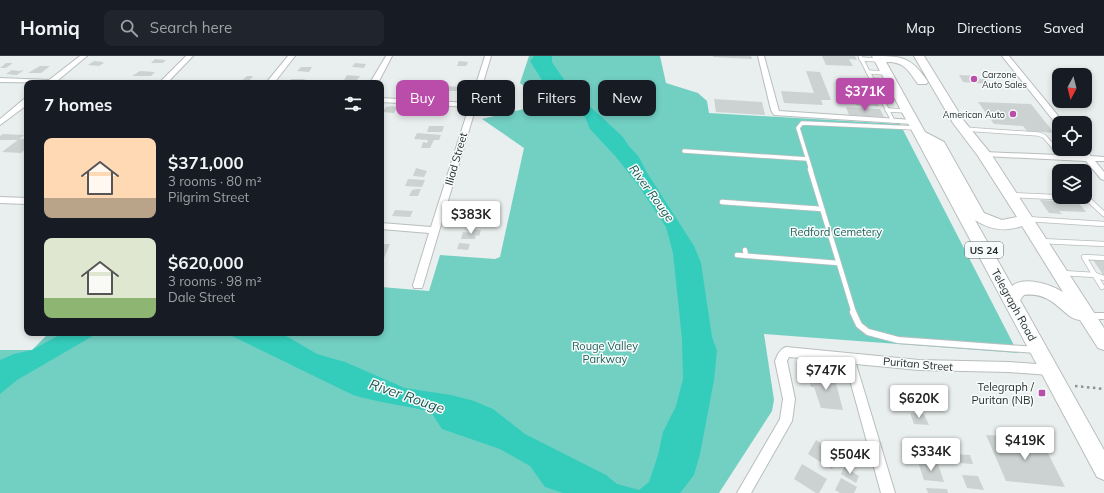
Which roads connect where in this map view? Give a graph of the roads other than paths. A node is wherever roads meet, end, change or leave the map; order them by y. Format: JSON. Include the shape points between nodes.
{"nodes":[{"id":1,"x":84,"y":56,"type":"edge"},
{"id":2,"x":190,"y":56,"type":"edge"},
{"id":3,"x":292,"y":56,"type":"edge"},
{"id":4,"x":389,"y":56,"type":"edge"},
{"id":5,"x":488,"y":56,"type":"edge"},
{"id":6,"x":761,"y":56,"type":"edge"},
{"id":7,"x":919,"y":56,"type":"edge"},
{"id":8,"x":1005,"y":56,"type":"edge"},
{"id":9,"x":860,"y":57,"type":"edge"},
{"id":10,"x":883,"y":67,"type":"edge"},
{"id":11,"x":868,"y":72,"type":"junction"},
{"id":12,"x":0,"y":80,"type":"edge"},
{"id":13,"x":55,"y":80,"type":"edge"},
{"id":14,"x":166,"y":80,"type":"edge"},
{"id":15,"x":272,"y":80,"type":"edge"},
{"id":16,"x":376,"y":80,"type":"edge"},
{"id":17,"x":480,"y":80,"type":"edge"},
{"id":18,"x":872,"y":80,"type":"junction"},
{"id":19,"x":24,"y":81,"type":"edge"},
{"id":20,"x":879,"y":94,"type":"junction"},
{"id":21,"x":899,"y":95,"type":"junction"},
{"id":22,"x":384,"y":100,"type":"edge"},
{"id":23,"x":24,"y":104,"type":"edge"},
{"id":24,"x":457,"y":104,"type":"edge"},
{"id":25,"x":887,"y":110,"type":"junction"},
{"id":26,"x":469,"y":116,"type":"edge"},
{"id":27,"x":1054,"y":116,"type":"edge"},
{"id":28,"x":893,"y":121,"type":"junction"},
{"id":29,"x":0,"y":123,"type":"edge"},
{"id":30,"x":914,"y":124,"type":"junction"},
{"id":31,"x":961,"y":126,"type":"junction"},
{"id":32,"x":684,"y":151,"type":"dead end"},
{"id":33,"x":984,"y":154,"type":"junction"},
{"id":34,"x":1087,"y":156,"type":"edge"},
{"id":35,"x":1063,"y":158,"type":"junction"},
{"id":36,"x":807,"y":159,"type":"junction"},
{"id":37,"x":1089,"y":159,"type":"junction"},
{"id":38,"x":1104,"y":159,"type":"edge"},
{"id":39,"x":1104,"y":177,"type":"edge"},
{"id":40,"x":1010,"y":195,"type":"junction"},
{"id":41,"x":0,"y":200,"type":"edge"},
{"id":42,"x":24,"y":201,"type":"edge"},
{"id":43,"x":722,"y":202,"type":"dead end"},
{"id":44,"x":822,"y":209,"type":"junction"},
{"id":45,"x":1104,"y":214,"type":"edge"},
{"id":46,"x":1025,"y":219,"type":"junction"},
{"id":47,"x":1104,"y":224,"type":"edge"},
{"id":48,"x":384,"y":226,"type":"edge"},
{"id":49,"x":435,"y":230,"type":"junction"},
{"id":50,"x":1039,"y":241,"type":"junction"},
{"id":51,"x":1104,"y":244,"type":"edge"},
{"id":52,"x":745,"y":250,"type":"dead end"},
{"id":53,"x":737,"y":255,"type":"dead end"},
{"id":54,"x":746,"y":256,"type":"junction"},
{"id":55,"x":1104,"y":258,"type":"edge"},
{"id":56,"x":838,"y":263,"type":"junction"},
{"id":57,"x":1059,"y":273,"type":"junction"},
{"id":58,"x":1095,"y":275,"type":"junction"},
{"id":59,"x":1104,"y":278,"type":"edge"},
{"id":60,"x":418,"y":285,"type":"dead end"},
{"id":61,"x":1102,"y":287,"type":"dead end"},
{"id":62,"x":1011,"y":299,"type":"junction"},
{"id":63,"x":1086,"y":315,"type":"junction"},
{"id":64,"x":1104,"y":316,"type":"edge"},
{"id":65,"x":1102,"y":340,"type":"edge"},
{"id":66,"x":1039,"y":350,"type":"junction"},
{"id":67,"x":849,"y":358,"type":"junction"},
{"id":68,"x":1050,"y":370,"type":"junction"},
{"id":69,"x":1104,"y":470,"type":"edge"},
{"id":70,"x":744,"y":493,"type":"edge"},
{"id":71,"x":888,"y":493,"type":"edge"}],
"edges":[{"from":1,"to":13,"type":"street"},
{"from":2,"to":14,"type":"street"},
{"from":3,"to":15,"type":"street"},
{"from":4,"to":16,"type":"street"},
{"from":5,"to":17,"type":"street","name":"Iliad Street"},
{"from":6,"to":28,"type":"street","via":[[775,110],[778,113]]},
{"from":7,"to":31,"type":"main road"},
{"from":8,"to":27,"type":"street"},
{"from":9,"to":10,"type":"lane"},
{"from":9,"to":11,"type":"lane"},
{"from":10,"to":11,"type":"lane"},
{"from":10,"to":18,"type":"lane"},
{"from":10,"to":21,"type":"main road","name":"Telegraph Road","number":"US 24"},
{"from":10,"to":31,"type":"main road","via":[[892,56],[908,60],[942,114]]},
{"from":11,"to":18,"type":"lane"},
{"from":12,"to":19,"type":"street"},
{"from":18,"to":20,"type":"lane"},
{"from":20,"to":21,"type":"lane"},
{"from":20,"to":25,"type":"lane"},
{"from":21,"to":30,"type":"main road","name":"Telegraph Road","number":"US 24"},
{"from":22,"to":24,"type":"street"},
{"from":23,"to":29,"type":"street"},
{"from":25,"to":28,"type":"lane"},
{"from":25,"to":30,"type":"lane"},
{"from":26,"to":49,"type":"street","name":"Iliad Street"},
{"from":28,"to":30,"type":"street"},
{"from":30,"to":36,"type":"lane","via":[[802,123],[798,128]]},
{"from":30,"to":46,"type":"main road","via":[[939,145],[979,216],[1000,226],[1011,226]]},
{"from":30,"to":62,"type":"main road","name":"Telegraph Road","number":"US 24"},
{"from":31,"to":33,"type":"main road"},
{"from":31,"to":35,"type":"lane","via":[[1038,134],[1044,136]]},
{"from":32,"to":36,"type":"lane","via":[[690,149]]},
{"from":33,"to":35,"type":"street"},
{"from":33,"to":40,"type":"main road"},
{"from":34,"to":37,"type":"street"},
{"from":35,"to":37,"type":"street"},
{"from":36,"to":44,"type":"lane"},
{"from":37,"to":38,"type":"street"},
{"from":37,"to":39,"type":"street"},
{"from":40,"to":45,"type":"lane","via":[[1076,198],[1090,201]]},
{"from":40,"to":46,"type":"main road"},
{"from":41,"to":42,"type":"street"},
{"from":43,"to":44,"type":"lane"},
{"from":44,"to":56,"type":"lane"},
{"from":46,"to":47,"type":"lane"},
{"from":46,"to":50,"type":"main road"},
{"from":48,"to":49,"type":"street"},
{"from":49,"to":60,"type":"street","name":"Iliad Street"},
{"from":50,"to":51,"type":"lane"},
{"from":50,"to":57,"type":"main road"},
{"from":52,"to":54,"type":"lane"},
{"from":53,"to":54,"type":"lane"},
{"from":54,"to":56,"type":"lane"},
{"from":55,"to":58,"type":"lane","via":[[1084,257]]},
{"from":56,"to":66,"type":"lane","via":[[855,318],[868,332],[898,340]]},
{"from":57,"to":58,"type":"lane"},
{"from":57,"to":63,"type":"main road"},
{"from":58,"to":59,"type":"lane"},
{"from":58,"to":61,"type":"lane"},
{"from":62,"to":65,"type":"main road","via":[[1019,289],[1049,292],[1073,308]]},
{"from":62,"to":66,"type":"main road","name":"Telegraph Road","number":"US 24"},
{"from":63,"to":64,"type":"lane"},
{"from":63,"to":65,"type":"main road"},
{"from":66,"to":68,"type":"main road","name":"Telegraph Road","number":"US 24"},
{"from":67,"to":68,"type":"street","name":"Puritan Street","via":[[919,365]]},
{"from":67,"to":70,"type":"street","name":"Puritan Street","via":[[786,352],[782,357],[790,404],[786,421]]},
{"from":67,"to":71,"type":"street"},
{"from":68,"to":69,"type":"main road","name":"Telegraph Road","number":"US 24"}]}
